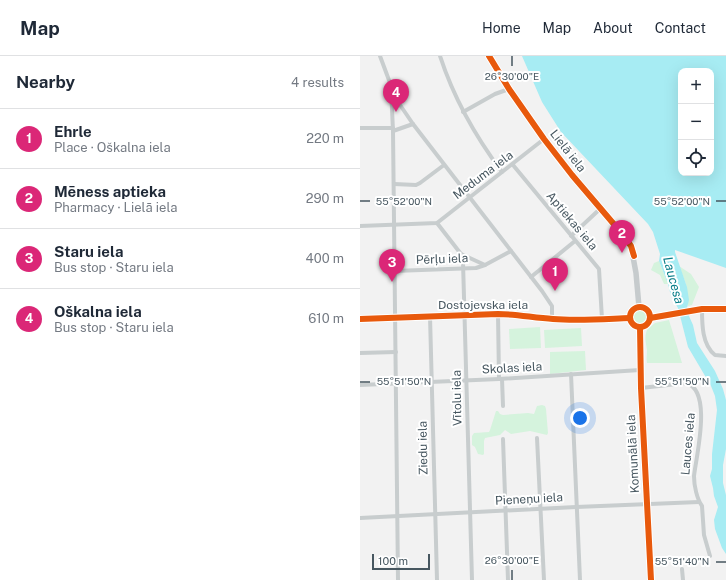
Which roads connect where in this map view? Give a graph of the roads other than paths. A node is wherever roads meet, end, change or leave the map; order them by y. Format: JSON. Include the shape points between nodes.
{"nodes":[{"id":1,"x":380,"y":56,"type":"edge"},
{"id":2,"x":440,"y":56,"type":"edge"},
{"id":3,"x":489,"y":56,"type":"edge"},
{"id":4,"x":391,"y":87,"type":"junction"},
{"id":5,"x":509,"y":89,"type":"junction"},
{"id":6,"x":463,"y":112,"type":"junction"},
{"id":7,"x":413,"y":124,"type":"junction"},
{"id":8,"x":360,"y":128,"type":"edge"},
{"id":9,"x":393,"y":130,"type":"junction"},
{"id":10,"x":544,"y":139,"type":"junction"},
{"id":11,"x":444,"y":165,"type":"junction"},
{"id":12,"x":513,"y":165,"type":"junction"},
{"id":13,"x":502,"y":172,"type":"junction"},
{"id":14,"x":394,"y":184,"type":"junction"},
{"id":15,"x":469,"y":197,"type":"junction"},
{"id":16,"x":600,"y":208,"type":"junction"},
{"id":17,"x":437,"y":223,"type":"junction"},
{"id":18,"x":394,"y":224,"type":"junction"},
{"id":19,"x":360,"y":226,"type":"edge"},
{"id":20,"x":571,"y":236,"type":"junction"},
{"id":21,"x":575,"y":241,"type":"junction"},
{"id":22,"x":511,"y":251,"type":"junction"},
{"id":23,"x":461,"y":254,"type":"junction"},
{"id":24,"x":485,"y":265,"type":"junction"},
{"id":25,"x":464,"y":269,"type":"junction"},
{"id":26,"x":394,"y":271,"type":"junction"},
{"id":27,"x":531,"y":277,"type":"junction"},
{"id":28,"x":639,"y":307,"type":"junction"},
{"id":29,"x":702,"y":309,"type":"junction"},
{"id":30,"x":726,"y":309,"type":"edge"},
{"id":31,"x":498,"y":314,"type":"junction"},
{"id":32,"x":464,"y":315,"type":"junction"},
{"id":33,"x":430,"y":316,"type":"junction"},
{"id":34,"x":396,"y":317,"type":"junction"},
{"id":35,"x":630,"y":318,"type":"junction"},
{"id":36,"x":650,"y":318,"type":"junction"},
{"id":37,"x":360,"y":319,"type":"edge"},
{"id":38,"x":552,"y":319,"type":"junction"},
{"id":39,"x":602,"y":319,"type":"junction"},
{"id":40,"x":640,"y":327,"type":"junction"},
{"id":41,"x":396,"y":352,"type":"junction"},
{"id":42,"x":360,"y":353,"type":"edge"},
{"id":43,"x":726,"y":356,"type":"edge"},
{"id":44,"x":640,"y":370,"type":"junction"},
{"id":45,"x":571,"y":374,"type":"junction"},
{"id":46,"x":501,"y":379,"type":"junction"},
{"id":47,"x":466,"y":380,"type":"junction"},
{"id":48,"x":432,"y":382,"type":"junction"},
{"id":49,"x":396,"y":383,"type":"junction"},
{"id":50,"x":360,"y":385,"type":"edge"},
{"id":51,"x":641,"y":388,"type":"junction"},
{"id":52,"x":503,"y":406,"type":"dead end"},
{"id":53,"x":538,"y":438,"type":"dead end"},
{"id":54,"x":503,"y":439,"type":"dead end"},
{"id":55,"x":699,"y":502,"type":"junction"},
{"id":56,"x":647,"y":504,"type":"junction"},
{"id":57,"x":576,"y":507,"type":"junction"},
{"id":58,"x":541,"y":508,"type":"junction"},
{"id":59,"x":506,"y":511,"type":"junction"},
{"id":60,"x":470,"y":512,"type":"junction"},
{"id":61,"x":434,"y":514,"type":"junction"},
{"id":62,"x":398,"y":515,"type":"junction"},
{"id":63,"x":360,"y":518,"type":"edge"},
{"id":64,"x":710,"y":556,"type":"dead end"},
{"id":65,"x":682,"y":569,"type":"dead end"},
{"id":66,"x":398,"y":580,"type":"edge"},
{"id":67,"x":437,"y":580,"type":"edge"},
{"id":68,"x":472,"y":580,"type":"edge"},
{"id":69,"x":508,"y":580,"type":"edge"},
{"id":70,"x":544,"y":580,"type":"edge"},
{"id":71,"x":580,"y":580,"type":"edge"},
{"id":72,"x":651,"y":580,"type":"edge"},
{"id":73,"x":683,"y":580,"type":"edge"}],
"edges":[{"from":1,"to":4,"type":"street"},
{"from":2,"to":6,"type":"street"},
{"from":3,"to":5,"type":"main road","name":"Lielā iela"},
{"from":4,"to":7,"type":"street"},
{"from":4,"to":9,"type":"street"},
{"from":5,"to":6,"type":"street"},
{"from":5,"to":10,"type":"main road","name":"Lielā iela"},
{"from":6,"to":13,"type":"street","via":[[481,145]]},
{"from":7,"to":9,"type":"street"},
{"from":7,"to":11,"type":"street"},
{"from":8,"to":9,"type":"street"},
{"from":9,"to":14,"type":"street"},
{"from":10,"to":12,"type":"street","name":"Meduma iela"},
{"from":10,"to":16,"type":"main road","name":"Lielā iela"},
{"from":11,"to":14,"type":"street","via":[[416,185]]},
{"from":11,"to":15,"type":"street"},
{"from":12,"to":13,"type":"street","name":"Meduma iela"},
{"from":12,"to":20,"type":"street","name":"Aptiekas iela"},
{"from":13,"to":15,"type":"street","name":"Meduma iela"},
{"from":14,"to":18,"type":"street"},
{"from":15,"to":17,"type":"street","name":"Meduma iela"},
{"from":15,"to":22,"type":"street"},
{"from":16,"to":20,"type":"street"},
{"from":16,"to":28,"type":"main road","name":"Lielā iela","via":[[631,246]]},
{"from":17,"to":18,"type":"street"},
{"from":17,"to":23,"type":"street","name":"Vītolu iela"},
{"from":18,"to":19,"type":"street"},
{"from":18,"to":26,"type":"street"},
{"from":20,"to":21,"type":"street","name":"Aptiekas iela"},
{"from":21,"to":27,"type":"street"},
{"from":21,"to":39,"type":"street","name":"Aptiekas iela","via":[[599,269]]},
{"from":22,"to":24,"type":"street","name":"Pērļu iela"},
{"from":22,"to":27,"type":"street"},
{"from":23,"to":24,"type":"street"},
{"from":23,"to":25,"type":"street","name":"Vītolu iela"},
{"from":24,"to":25,"type":"street","name":"Pērļu iela"},
{"from":25,"to":26,"type":"street","name":"Pērļu iela"},
{"from":25,"to":32,"type":"street","name":"Vītolu iela"},
{"from":26,"to":34,"type":"street"},
{"from":27,"to":38,"type":"street","via":[[549,300]]},
{"from":28,"to":35,"type":"main road","via":[[633,309]]},
{"from":28,"to":36,"type":"main road","via":[[648,311]]},
{"from":29,"to":30,"type":"main road"},
{"from":29,"to":36,"type":"main road"},
{"from":29,"to":43,"type":"street","via":[[704,334],[710,350],[715,355]]},
{"from":31,"to":32,"type":"main road","name":"Dostojevska iela"},
{"from":31,"to":38,"type":"main road","name":"Dostojevska iela"},
{"from":31,"to":46,"type":"street"},
{"from":32,"to":33,"type":"main road","name":"Dostojevska iela"},
{"from":32,"to":47,"type":"street","name":"Vītolu iela"},
{"from":33,"to":34,"type":"main road","name":"Dostojevska iela"},
{"from":33,"to":48,"type":"street","name":"Ziedu iela"},
{"from":34,"to":37,"type":"main road","name":"Dostojevska iela"},
{"from":34,"to":41,"type":"street"},
{"from":35,"to":39,"type":"main road","name":"Dostojevska iela"},
{"from":35,"to":40,"type":"main road","via":[[634,325]]},
{"from":36,"to":40,"type":"main road"},
{"from":38,"to":39,"type":"main road","name":"Dostojevska iela"},
{"from":40,"to":44,"type":"street","name":"Komunālā iela"},
{"from":41,"to":42,"type":"street"},
{"from":41,"to":49,"type":"street"},
{"from":44,"to":45,"type":"street","name":"Skolas iela"},
{"from":44,"to":51,"type":"street","name":"Komunālā iela"},
{"from":45,"to":46,"type":"street","name":"Skolas iela"},
{"from":45,"to":57,"type":"street"},
{"from":46,"to":47,"type":"street","name":"Skolas iela"},
{"from":46,"to":52,"type":"street"},
{"from":47,"to":48,"type":"street","name":"Skolas iela"},
{"from":47,"to":60,"type":"street","name":"Vītolu iela"},
{"from":48,"to":49,"type":"street","name":"Skolas iela"},
{"from":48,"to":61,"type":"street","name":"Ziedu iela"},
{"from":49,"to":50,"type":"street","name":"Skolas iela"},
{"from":49,"to":62,"type":"street"},
{"from":51,"to":55,"type":"street","name":"Lauces iela","via":[[689,383],[696,390],[702,414],[694,477]]},
{"from":51,"to":56,"type":"street","name":"Komunālā iela"},
{"from":53,"to":58,"type":"street"},
{"from":54,"to":59,"type":"street"},
{"from":55,"to":56,"type":"street","name":"Pieneņu iela"},
{"from":55,"to":64,"type":"street","name":"Lauces iela","via":[[702,506],[704,535]]},
{"from":56,"to":57,"type":"street","name":"Pieneņu iela"},
{"from":56,"to":72,"type":"street","name":"Komunālā iela"},
{"from":57,"to":58,"type":"street","name":"Pieneņu iela"},
{"from":57,"to":71,"type":"street"},
{"from":58,"to":59,"type":"street","name":"Pieneņu iela"},
{"from":58,"to":70,"type":"street"},
{"from":59,"to":60,"type":"street","name":"Pieneņu iela"},
{"from":59,"to":69,"type":"street"},
{"from":60,"to":61,"type":"street","name":"Pieneņu iela"},
{"from":60,"to":68,"type":"street","name":"Vītolu iela"},
{"from":61,"to":62,"type":"street","name":"Pieneņu iela"},
{"from":61,"to":67,"type":"street","name":"Ziedu iela"},
{"from":62,"to":63,"type":"street","name":"Pieneņu iela"},
{"from":62,"to":66,"type":"street"},
{"from":65,"to":73,"type":"street"}]}
